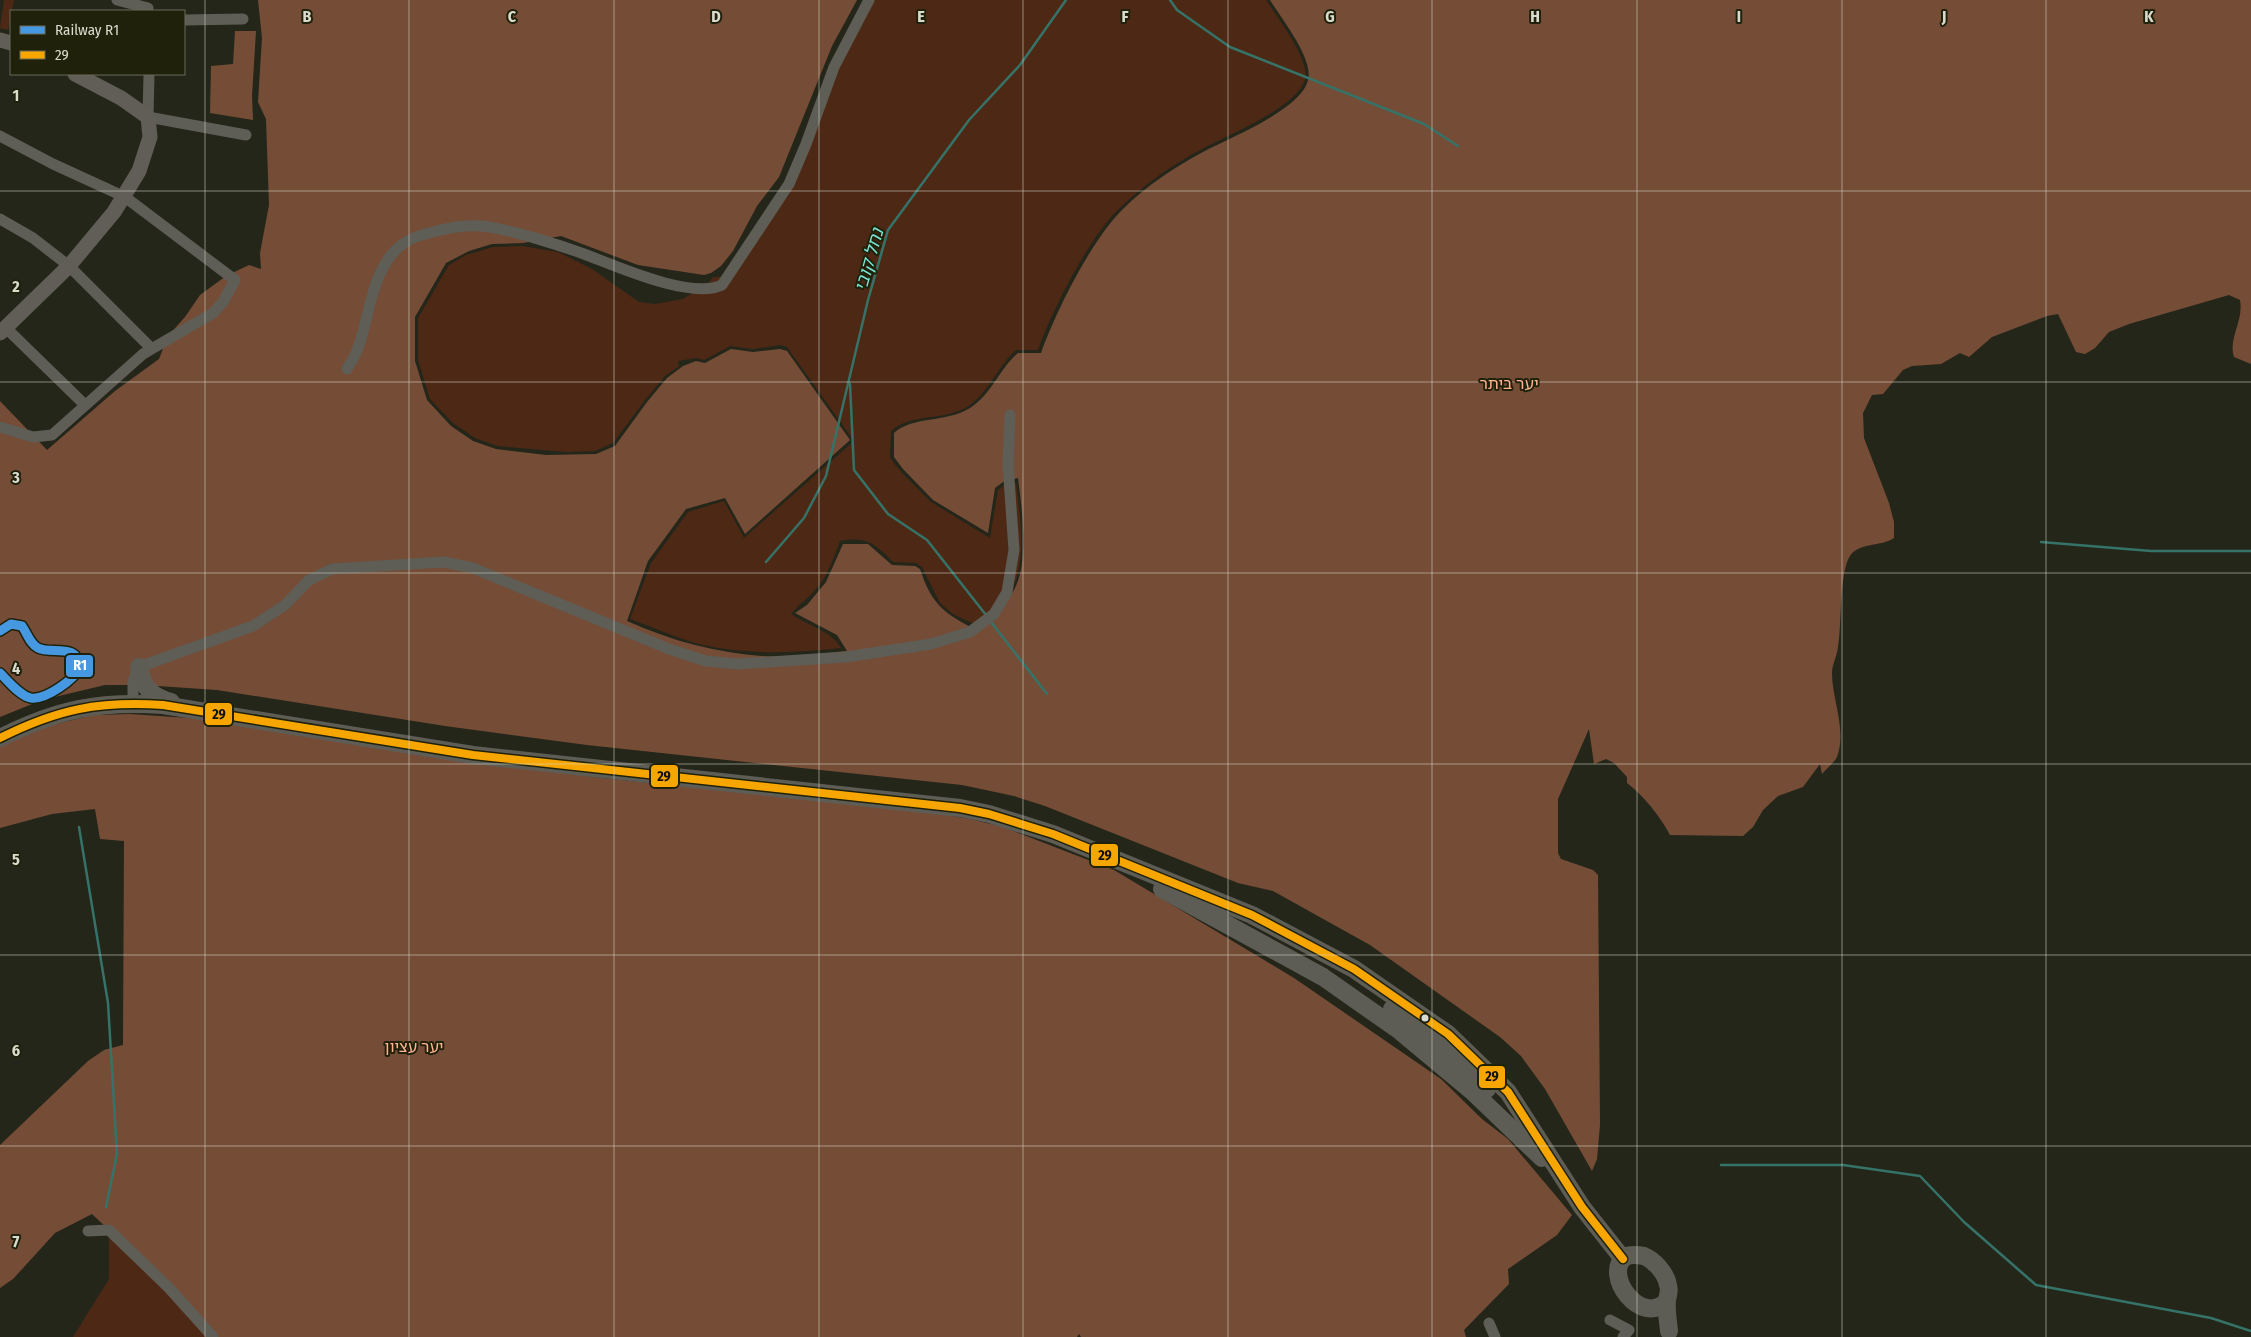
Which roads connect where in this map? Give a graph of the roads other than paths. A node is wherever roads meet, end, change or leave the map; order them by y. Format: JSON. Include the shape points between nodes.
{"nodes":[{"id":1,"x":117,"y":0,"type":"edge"},
{"id":2,"x":869,"y":0,"type":"edge"},
{"id":3,"x":148,"y":6,"type":"edge"},
{"id":4,"x":243,"y":19,"type":"dead end"},
{"id":5,"x":185,"y":20,"type":"edge"},
{"id":6,"x":77,"y":75,"type":"edge"},
{"id":7,"x":149,"y":75,"type":"edge"},
{"id":8,"x":148,"y":117,"type":"junction"},
{"id":9,"x":246,"y":135,"type":"dead end"},
{"id":10,"x":0,"y":136,"type":"edge"},
{"id":11,"x":125,"y":196,"type":"junction"},
{"id":12,"x":0,"y":219,"type":"edge"},
{"id":13,"x":70,"y":266,"type":"junction"},
{"id":14,"x":3,"y":331,"type":"edge"},
{"id":15,"x":151,"y":348,"type":"junction"},
{"id":16,"x":348,"y":369,"type":"dead end"},
{"id":17,"x":84,"y":404,"type":"junction"},
{"id":18,"x":1010,"y":415,"type":"dead end"},
{"id":19,"x":0,"y":427,"type":"edge"},
{"id":20,"x":140,"y":667,"type":"junction"},
{"id":21,"x":133,"y":703,"type":"junction"},
{"id":22,"x":194,"y":709,"type":"junction"},
{"id":23,"x":0,"y":738,"type":"edge"},
{"id":24,"x":1089,"y":849,"type":"junction"},
{"id":25,"x":1566,"y":1182,"type":"junction"},
{"id":26,"x":88,"y":1231,"type":"dead end"},
{"id":27,"x":1623,"y":1259,"type":"junction"},
{"id":28,"x":1667,"y":1300,"type":"junction"},
{"id":29,"x":1646,"y":1309,"type":"junction"},
{"id":30,"x":1610,"y":1320,"type":"dead end"},
{"id":31,"x":1489,"y":1323,"type":"dead end"},
{"id":32,"x":1671,"y":1334,"type":"edge"},
{"id":33,"x":213,"y":1337,"type":"edge"},
{"id":34,"x":1495,"y":1337,"type":"edge"},
{"id":35,"x":1623,"y":1337,"type":"edge"}],
"edges":[{"from":1,"to":3,"type":"street"},
{"from":2,"to":16,"type":"street","via":[[834,67],[788,184],[722,285],[714,289],[677,286],[524,236],[489,227],[456,225],[414,237],[392,253],[383,267],[358,350]]},
{"from":4,"to":5,"type":"street"},
{"from":6,"to":8,"type":"street","via":[[121,98]]},
{"from":7,"to":8,"type":"street"},
{"from":8,"to":9,"type":"street"},
{"from":8,"to":11,"type":"street","via":[[150,137],[139,171]]},
{"from":10,"to":11,"type":"street"},
{"from":11,"to":13,"type":"street"},
{"from":11,"to":15,"type":"street","via":[[235,280],[223,302],[202,322]]},
{"from":12,"to":13,"type":"street","via":[[33,238]]},
{"from":13,"to":14,"type":"street"},
{"from":13,"to":15,"type":"street"},
{"from":14,"to":17,"type":"street"},
{"from":15,"to":17,"type":"street"},
{"from":17,"to":19,"type":"street","via":[[46,437],[33,437]]},
{"from":18,"to":20,"type":"street","via":[[1008,465],[1014,550],[1007,592],[994,614],[970,632],[931,644],[846,658],[737,664],[706,661],[473,568],[444,562],[332,569],[309,580],[285,606],[253,626]]},
{"from":20,"to":21,"type":"street","via":[[133,681]]},
{"from":20,"to":22,"type":"main road","via":[[141,678],[152,694]]},
{"from":21,"to":22,"type":"main road"},
{"from":21,"to":23,"type":"main road","via":[[99,705],[59,713]]},
{"from":22,"to":24,"type":"main road","via":[[473,754],[960,808],[1053,834]]},
{"from":24,"to":25,"type":"main road","via":[[1323,977],[1400,1031],[1472,1091]]},
{"from":24,"to":25,"type":"main road","via":[[1252,915],[1404,1017],[1482,1084],[1550,1157]]},
{"from":25,"to":27,"type":"main road","via":[[1582,1208]]},
{"from":26,"to":33,"type":"street","via":[[109,1230],[169,1288]]},
{"from":27,"to":28,"type":"main road","via":[[1637,1254],[1650,1259],[1668,1285]]},
{"from":27,"to":29,"type":"main road","via":[[1618,1274],[1622,1286],[1634,1302]]},
{"from":28,"to":29,"type":"main road","via":[[1656,1309]]},
{"from":28,"to":32,"type":"main road"},
{"from":29,"to":32,"type":"main road"},
{"from":30,"to":35,"type":"street","via":[[1629,1330]]},
{"from":31,"to":34,"type":"street"}]}
